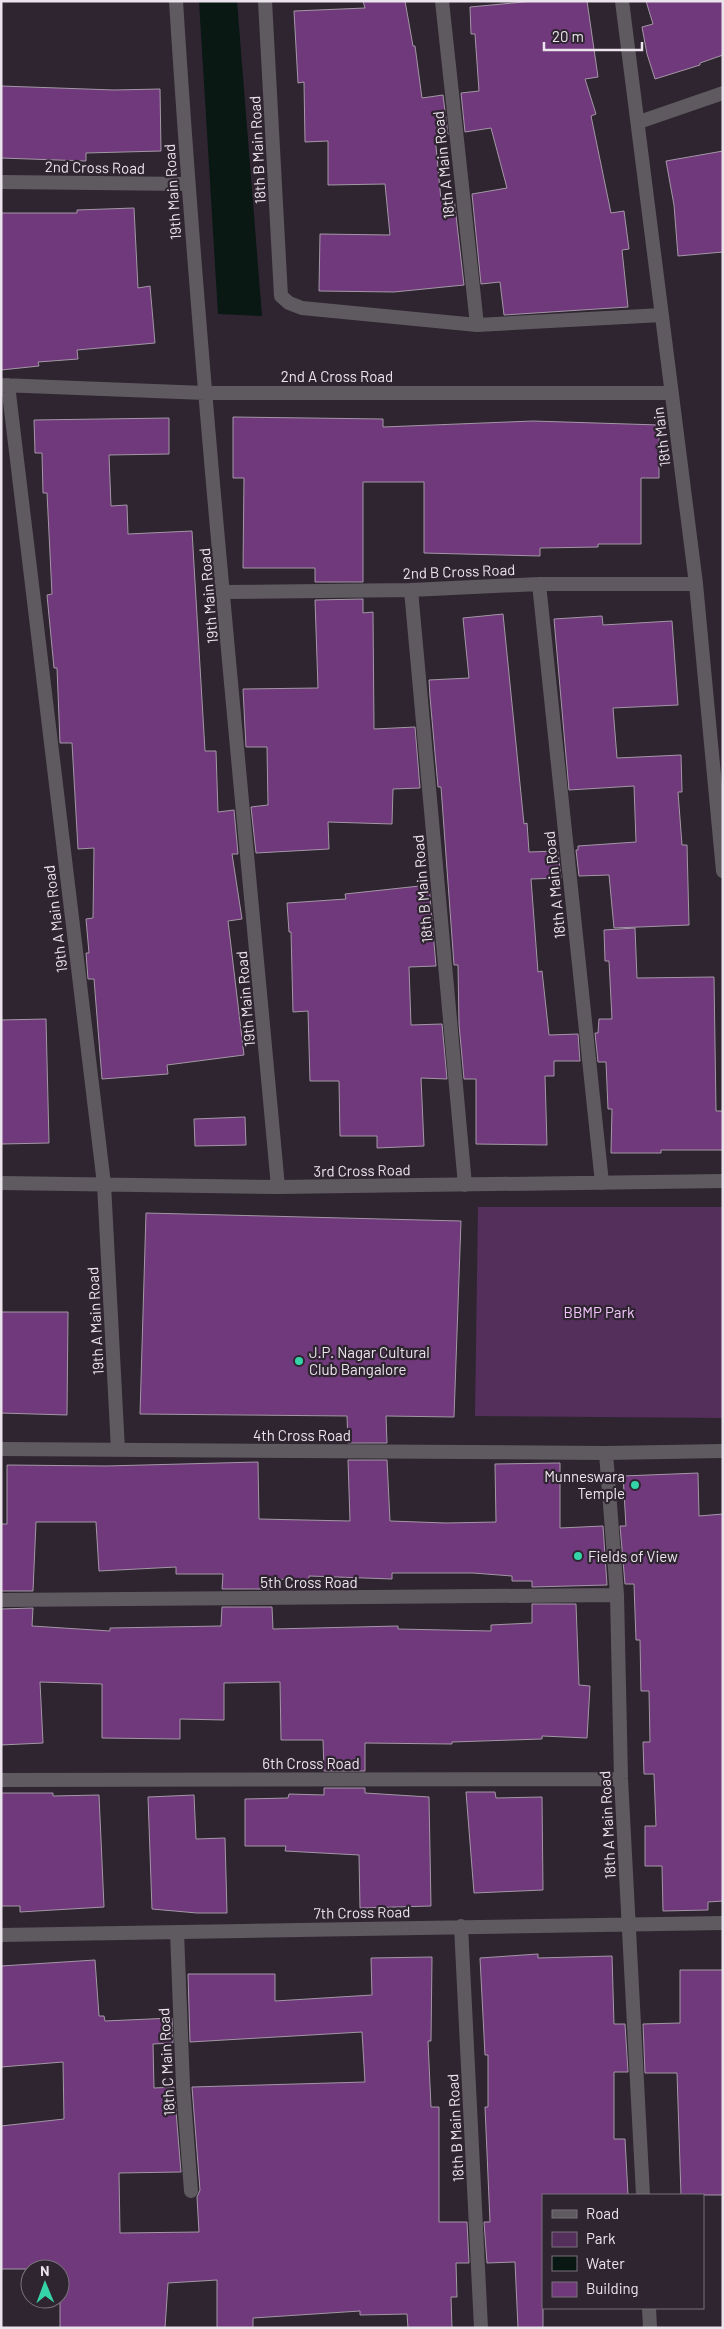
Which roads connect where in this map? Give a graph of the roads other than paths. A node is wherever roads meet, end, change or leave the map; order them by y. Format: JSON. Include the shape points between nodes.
{"nodes":[{"id":1,"x":176,"y":1,"type":"edge"},
{"id":2,"x":265,"y":1,"type":"edge"},
{"id":3,"x":442,"y":1,"type":"edge"},
{"id":4,"x":622,"y":1,"type":"edge"},
{"id":5,"x":723,"y":93,"type":"edge"},
{"id":6,"x":639,"y":122,"type":"junction"},
{"id":7,"x":1,"y":182,"type":"edge"},
{"id":8,"x":187,"y":184,"type":"junction"},
{"id":9,"x":662,"y":315,"type":"junction"},
{"id":10,"x":477,"y":325,"type":"junction"},
{"id":11,"x":5,"y":385,"type":"edge"},
{"id":12,"x":672,"y":392,"type":"junction"},
{"id":13,"x":205,"y":393,"type":"junction"},
{"id":14,"x":539,"y":584,"type":"junction"},
{"id":15,"x":696,"y":584,"type":"junction"},
{"id":16,"x":411,"y":590,"type":"junction"},
{"id":17,"x":224,"y":592,"type":"junction"},
{"id":18,"x":723,"y":871,"type":"edge"},
{"id":19,"x":723,"y":1182,"type":"edge"},
{"id":20,"x":1,"y":1183,"type":"edge"},
{"id":21,"x":602,"y":1183,"type":"junction"},
{"id":22,"x":104,"y":1184,"type":"junction"},
{"id":23,"x":465,"y":1185,"type":"junction"},
{"id":24,"x":278,"y":1187,"type":"junction"},
{"id":25,"x":1,"y":1449,"type":"edge"},
{"id":26,"x":118,"y":1450,"type":"junction"},
{"id":27,"x":723,"y":1451,"type":"edge"},
{"id":28,"x":606,"y":1453,"type":"junction"},
{"id":29,"x":617,"y":1595,"type":"junction"},
{"id":30,"x":1,"y":1600,"type":"edge"},
{"id":31,"x":621,"y":1779,"type":"junction"},
{"id":32,"x":1,"y":1780,"type":"edge"},
{"id":33,"x":628,"y":1923,"type":"junction"},
{"id":34,"x":723,"y":1923,"type":"edge"},
{"id":35,"x":461,"y":1926,"type":"junction"},
{"id":36,"x":176,"y":1932,"type":"junction"},
{"id":37,"x":1,"y":1935,"type":"edge"},
{"id":38,"x":191,"y":2191,"type":"dead end"},
{"id":39,"x":643,"y":2194,"type":"edge"},
{"id":40,"x":649,"y":2309,"type":"edge"},
{"id":41,"x":481,"y":2328,"type":"edge"},
{"id":42,"x":650,"y":2328,"type":"edge"}],
"edges":[{"from":1,"to":8,"type":"street","name":"19th Main Road"},
{"from":2,"to":10,"type":"street","name":"18th B Main Road","via":[[281,296],[302,308]]},
{"from":3,"to":10,"type":"street","name":"18th A Main Road"},
{"from":4,"to":6,"type":"street","name":"18th Main"},
{"from":5,"to":6,"type":"street"},
{"from":6,"to":9,"type":"street","name":"18th Main"},
{"from":7,"to":8,"type":"street","name":"2nd Cross Road"},
{"from":8,"to":13,"type":"street","name":"19th Main Road"},
{"from":9,"to":10,"type":"street"},
{"from":9,"to":12,"type":"street","name":"18th Main"},
{"from":11,"to":13,"type":"street","name":"2nd A Cross Road"},
{"from":11,"to":22,"type":"street","name":"19th A Main Road"},
{"from":12,"to":13,"type":"street","name":"2nd A Cross Road"},
{"from":12,"to":15,"type":"street","name":"18th Main"},
{"from":13,"to":17,"type":"street","name":"19th Main Road"},
{"from":14,"to":15,"type":"street","name":"2nd B Cross Road"},
{"from":14,"to":16,"type":"street","name":"2nd B Cross Road"},
{"from":14,"to":21,"type":"street","name":"18th A Main Road"},
{"from":15,"to":18,"type":"street","name":"18th Main"},
{"from":16,"to":17,"type":"street","name":"2nd B Cross Road"},
{"from":16,"to":23,"type":"street","name":"18th B Main Road"},
{"from":17,"to":24,"type":"street","name":"19th Main Road"},
{"from":19,"to":21,"type":"street","name":"3rd Cross Road"},
{"from":20,"to":22,"type":"street","name":"3rd Cross Road"},
{"from":21,"to":23,"type":"street","name":"3rd Cross Road"},
{"from":22,"to":24,"type":"street","name":"3rd Cross Road"},
{"from":22,"to":26,"type":"street","name":"19th A Main Road"},
{"from":23,"to":24,"type":"street","name":"3rd Cross Road"},
{"from":25,"to":26,"type":"street","name":"4th Cross Road"},
{"from":26,"to":28,"type":"street","name":"4th Cross Road"},
{"from":27,"to":28,"type":"street","name":"4th Cross Road"},
{"from":28,"to":29,"type":"street","name":"18th A Main Road"},
{"from":29,"to":30,"type":"street","name":"5th Cross Road"},
{"from":29,"to":31,"type":"street","name":"18th A Main Road"},
{"from":31,"to":32,"type":"street","name":"6th Cross Road"},
{"from":31,"to":33,"type":"street","name":"18th A Main Road"},
{"from":33,"to":34,"type":"street","name":"7th Cross Road"},
{"from":33,"to":35,"type":"street","name":"7th Cross Road"},
{"from":33,"to":39,"type":"street","name":"18th A Main Road"},
{"from":35,"to":36,"type":"street","name":"7th Cross Road"},
{"from":35,"to":41,"type":"street","name":"18th B Main Road"},
{"from":36,"to":37,"type":"street","name":"7th Cross Road"},
{"from":36,"to":38,"type":"street","name":"18th C Main Road"},
{"from":40,"to":42,"type":"street"}]}
